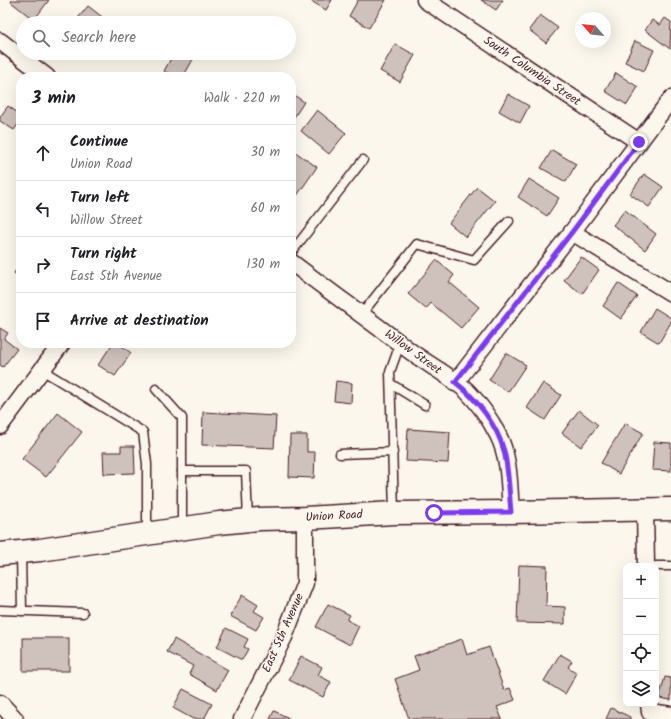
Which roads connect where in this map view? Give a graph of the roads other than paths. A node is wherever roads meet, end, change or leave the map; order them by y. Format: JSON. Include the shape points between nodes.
{"nodes":[{"id":1,"x":425,"y":0,"type":"edge"},
{"id":2,"x":0,"y":41,"type":"edge"},
{"id":3,"x":16,"y":53,"type":"edge"},
{"id":4,"x":25,"y":60,"type":"edge"},
{"id":5,"x":40,"y":72,"type":"edge"},
{"id":6,"x":671,"y":99,"type":"edge"},
{"id":7,"x":639,"y":142,"type":"junction"},
{"id":8,"x":363,"y":160,"type":"dead end"},
{"id":9,"x":509,"y":221,"type":"dead end"},
{"id":10,"x":572,"y":232,"type":"junction"},
{"id":11,"x":296,"y":247,"type":"edge"},
{"id":12,"x":296,"y":266,"type":"edge"},
{"id":13,"x":671,"y":293,"type":"edge"},
{"id":14,"x":361,"y":315,"type":"junction"},
{"id":15,"x":400,"y":344,"type":"junction"},
{"id":16,"x":58,"y":348,"type":"edge"},
{"id":17,"x":42,"y":370,"type":"junction"},
{"id":18,"x":455,"y":382,"type":"junction"},
{"id":19,"x":391,"y":384,"type":"junction"},
{"id":20,"x":156,"y":389,"type":"dead end"},
{"id":21,"x":425,"y":405,"type":"dead end"},
{"id":22,"x":0,"y":426,"type":"edge"},
{"id":23,"x":393,"y":452,"type":"junction"},
{"id":24,"x":340,"y":454,"type":"dead end"},
{"id":25,"x":182,"y":471,"type":"junction"},
{"id":26,"x":645,"y":509,"type":"junction"},
{"id":27,"x":671,"y":509,"type":"edge"},
{"id":28,"x":511,"y":512,"type":"junction"},
{"id":29,"x":394,"y":513,"type":"junction"},
{"id":30,"x":305,"y":518,"type":"junction"},
{"id":31,"x":248,"y":520,"type":"junction"},
{"id":32,"x":182,"y":529,"type":"junction"},
{"id":33,"x":147,"y":534,"type":"junction"},
{"id":34,"x":22,"y":552,"type":"junction"},
{"id":35,"x":0,"y":554,"type":"edge"},
{"id":36,"x":646,"y":563,"type":"edge"},
{"id":37,"x":659,"y":566,"type":"edge"},
{"id":38,"x":671,"y":566,"type":"edge"},
{"id":39,"x":0,"y":610,"type":"edge"},
{"id":40,"x":22,"y":611,"type":"junction"},
{"id":41,"x":83,"y":613,"type":"dead end"},
{"id":42,"x":0,"y":703,"type":"edge"},
{"id":43,"x":649,"y":708,"type":"edge"},
{"id":44,"x":671,"y":715,"type":"edge"},
{"id":45,"x":15,"y":719,"type":"edge"},
{"id":46,"x":242,"y":719,"type":"edge"}],
"edges":[{"from":1,"to":7,"type":"street","name":"South Columbia Street"},
{"from":2,"to":3,"type":"street"},
{"from":4,"to":5,"type":"street"},
{"from":6,"to":7,"type":"street"},
{"from":7,"to":10,"type":"street"},
{"from":8,"to":11,"type":"lane"},
{"from":9,"to":14,"type":"lane","via":[[474,260],[418,244]]},
{"from":10,"to":13,"type":"street"},
{"from":10,"to":18,"type":"street"},
{"from":12,"to":14,"type":"street","name":"Willow Street"},
{"from":14,"to":15,"type":"street","name":"Willow Street"},
{"from":15,"to":18,"type":"street","name":"Willow Street"},
{"from":15,"to":19,"type":"lane","via":[[390,372]]},
{"from":16,"to":17,"type":"street"},
{"from":17,"to":22,"type":"street"},
{"from":17,"to":33,"type":"lane","via":[[143,432],[147,464]]},
{"from":18,"to":28,"type":"street","name":"Willow Street","via":[[466,390],[498,435],[505,459]]},
{"from":19,"to":21,"type":"lane"},
{"from":19,"to":23,"type":"lane"},
{"from":20,"to":25,"type":"lane","via":[[182,418]]},
{"from":23,"to":24,"type":"lane"},
{"from":23,"to":29,"type":"lane"},
{"from":25,"to":31,"type":"lane","via":[[246,471]]},
{"from":25,"to":32,"type":"lane"},
{"from":26,"to":27,"type":"main road","name":"Union Road"},
{"from":26,"to":28,"type":"main road","name":"Union Road"},
{"from":26,"to":36,"type":"street"},
{"from":28,"to":29,"type":"main road","name":"Union Road"},
{"from":29,"to":30,"type":"main road","name":"Union Road"},
{"from":30,"to":31,"type":"main road","name":"Union Road"},
{"from":30,"to":46,"type":"street","name":"East 5th Avenue","via":[[305,583],[284,636]]},
{"from":31,"to":32,"type":"main road","name":"Union Road"},
{"from":32,"to":33,"type":"main road","name":"Union Road"},
{"from":33,"to":34,"type":"main road","name":"Union Road"},
{"from":34,"to":35,"type":"main road","name":"Union Road"},
{"from":34,"to":40,"type":"lane"},
{"from":37,"to":38,"type":"lane"},
{"from":39,"to":40,"type":"lane"},
{"from":40,"to":41,"type":"lane"},
{"from":42,"to":45,"type":"street"},
{"from":43,"to":44,"type":"street"}]}
